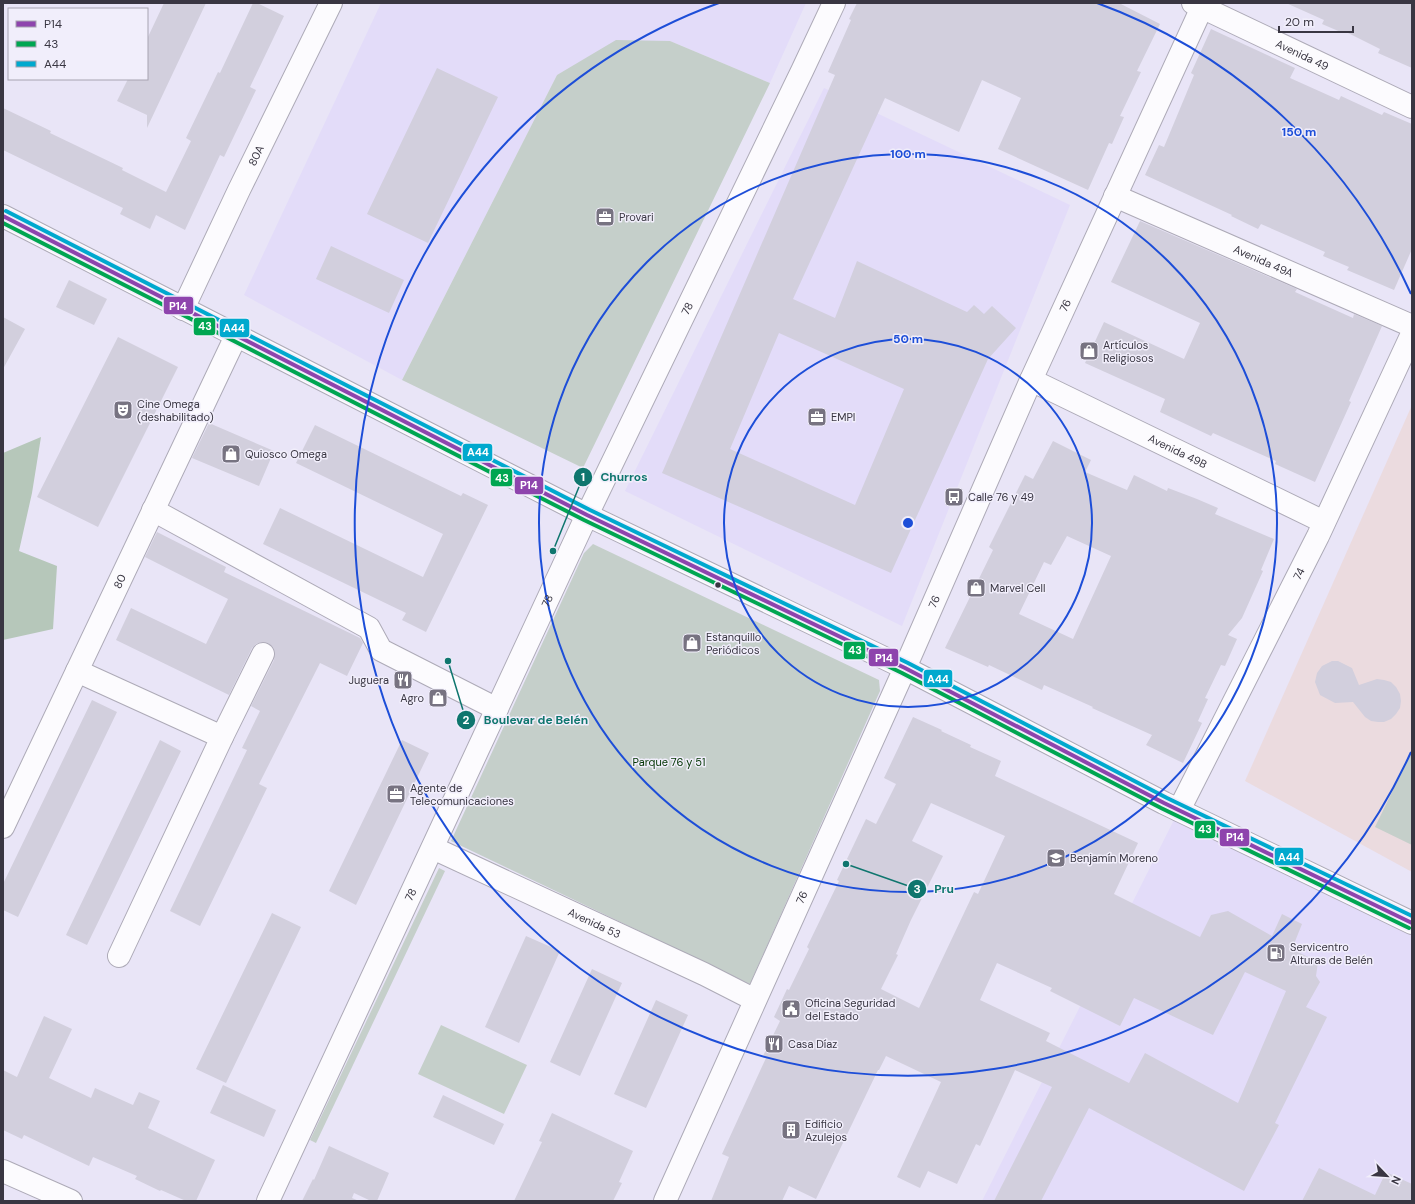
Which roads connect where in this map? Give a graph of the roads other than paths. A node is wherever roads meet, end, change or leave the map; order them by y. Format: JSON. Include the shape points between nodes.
{"nodes":[{"id":1,"x":331,"y":3,"type":"edge"},
{"id":2,"x":834,"y":3,"type":"edge"},
{"id":3,"x":1200,"y":4,"type":"edge"},
{"id":4,"x":1412,"y":107,"type":"edge"},
{"id":5,"x":1115,"y":196,"type":"junction"},
{"id":6,"x":3,"y":216,"type":"edge"},
{"id":7,"x":184,"y":309,"type":"junction"},
{"id":8,"x":1412,"y":326,"type":"edge"},
{"id":9,"x":1412,"y":334,"type":"edge"},
{"id":10,"x":236,"y":336,"type":"junction"},
{"id":11,"x":1031,"y":380,"type":"junction"},
{"id":12,"x":153,"y":510,"type":"junction"},
{"id":13,"x":587,"y":515,"type":"junction"},
{"id":14,"x":1324,"y":522,"type":"junction"},
{"id":15,"x":263,"y":654,"type":"dead end"},
{"id":16,"x":905,"y":668,"type":"junction"},
{"id":17,"x":77,"y":671,"type":"junction"},
{"id":18,"x":497,"y":709,"type":"junction"},
{"id":19,"x":222,"y":737,"type":"junction"},
{"id":20,"x":1180,"y":810,"type":"junction"},
{"id":21,"x":3,"y":827,"type":"edge"},
{"id":22,"x":433,"y":848,"type":"junction"},
{"id":23,"x":1412,"y":923,"type":"edge"},
{"id":24,"x":119,"y":956,"type":"dead end"},
{"id":25,"x":755,"y":1000,"type":"junction"},
{"id":26,"x":3,"y":1171,"type":"edge"},
{"id":27,"x":71,"y":1201,"type":"edge"},
{"id":28,"x":268,"y":1201,"type":"edge"},
{"id":29,"x":665,"y":1201,"type":"edge"}],
"edges":[{"from":1,"to":7,"type":"street","name":"80A"},
{"from":2,"to":13,"type":"street","name":"78"},
{"from":3,"to":4,"type":"street","name":"Avenida 49"},
{"from":3,"to":5,"type":"street","name":"76"},
{"from":5,"to":8,"type":"street","name":"Avenida 49A"},
{"from":5,"to":11,"type":"street","name":"76"},
{"from":6,"to":7,"type":"street"},
{"from":7,"to":10,"type":"street"},
{"from":9,"to":14,"type":"street","name":"74"},
{"from":10,"to":12,"type":"street","name":"80"},
{"from":10,"to":13,"type":"street"},
{"from":11,"to":14,"type":"street","name":"Avenida 49B"},
{"from":11,"to":16,"type":"street","name":"76"},
{"from":12,"to":17,"type":"street","name":"80"},
{"from":12,"to":18,"type":"street","via":[[369,628],[381,650]]},
{"from":13,"to":16,"type":"street"},
{"from":13,"to":18,"type":"street","name":"78"},
{"from":14,"to":20,"type":"street","name":"74"},
{"from":15,"to":19,"type":"street"},
{"from":16,"to":20,"type":"street"},
{"from":16,"to":25,"type":"street","name":"76"},
{"from":17,"to":19,"type":"street"},
{"from":17,"to":21,"type":"street","name":"80"},
{"from":18,"to":22,"type":"street","name":"78"},
{"from":19,"to":24,"type":"street"},
{"from":20,"to":23,"type":"street"},
{"from":22,"to":25,"type":"street","name":"Avenida 53"},
{"from":22,"to":28,"type":"street","name":"78"},
{"from":25,"to":29,"type":"street","name":"76"},
{"from":26,"to":27,"type":"street"}]}
